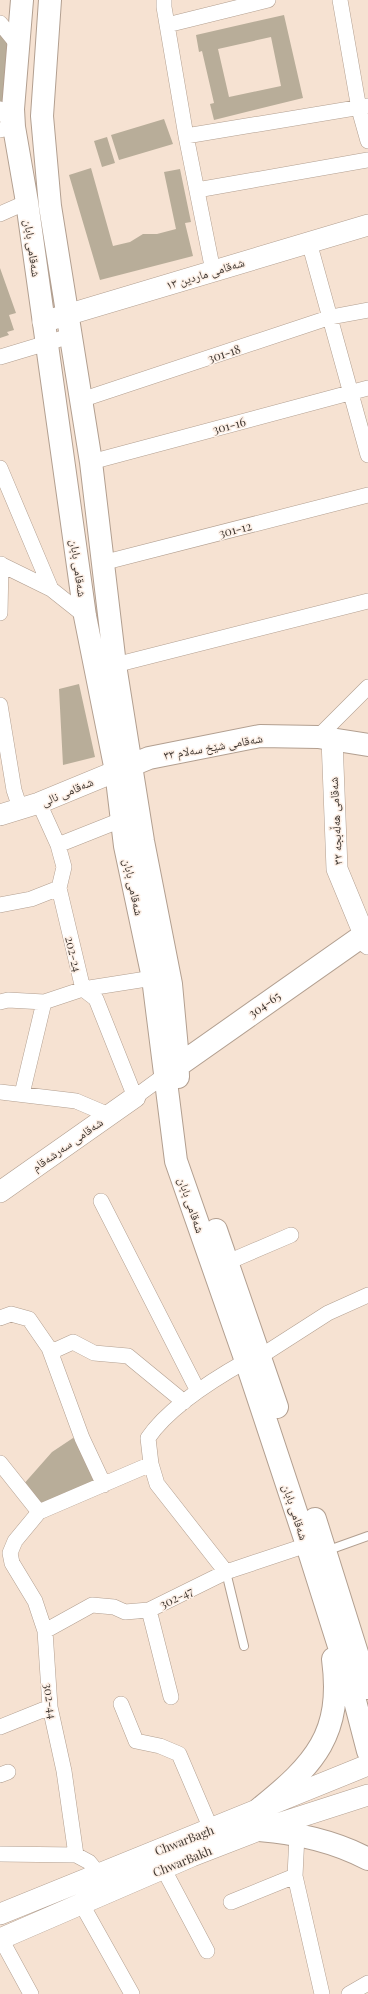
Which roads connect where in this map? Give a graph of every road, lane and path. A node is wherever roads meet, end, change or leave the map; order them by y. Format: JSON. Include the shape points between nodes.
{"nodes":[{"id":1,"x":22,"y":0,"type":"edge"},
{"id":2,"x":50,"y":0,"type":"edge"},
{"id":3,"x":164,"y":0,"type":"edge"},
{"id":4,"x":268,"y":0,"type":"edge"},
{"id":5,"x":340,"y":0,"type":"edge"},
{"id":6,"x":247,"y":2,"type":"edge"},
{"id":7,"x":0,"y":23,"type":"edge"},
{"id":8,"x":167,"y":25,"type":"junction"},
{"id":9,"x":18,"y":45,"type":"junction"},
{"id":10,"x":364,"y":107,"type":"edge"},
{"id":11,"x":0,"y":109,"type":"edge"},
{"id":12,"x":7,"y":128,"type":"edge"},
{"id":13,"x":186,"y":136,"type":"junction"},
{"id":14,"x":368,"y":141,"type":"edge"},
{"id":15,"x":368,"y":160,"type":"edge"},
{"id":16,"x":197,"y":190,"type":"junction"},
{"id":17,"x":27,"y":202,"type":"junction"},
{"id":18,"x":0,"y":214,"type":"edge"},
{"id":19,"x":368,"y":225,"type":"edge"},
{"id":20,"x":309,"y":242,"type":"junction"},
{"id":21,"x":213,"y":270,"type":"junction"},
{"id":22,"x":368,"y":310,"type":"edge"},
{"id":23,"x":331,"y":317,"type":"junction"},
{"id":24,"x":69,"y":326,"type":"junction"},
{"id":25,"x":44,"y":333,"type":"junction"},
{"id":26,"x":0,"y":357,"type":"edge"},
{"id":27,"x":368,"y":388,"type":"edge"},
{"id":28,"x":351,"y":393,"type":"junction"},
{"id":29,"x":82,"y":400,"type":"junction"},
{"id":30,"x":368,"y":454,"type":"edge"},
{"id":31,"x":90,"y":462,"type":"junction"},
{"id":32,"x":0,"y":468,"type":"edge"},
{"id":33,"x":368,"y":495,"type":"edge"},
{"id":34,"x":102,"y":563,"type":"junction"},
{"id":35,"x":1,"y":564,"type":"edge"},
{"id":36,"x":51,"y":589,"type":"junction"},
{"id":37,"x":368,"y":601,"type":"edge"},
{"id":38,"x":0,"y":613,"type":"edge"},
{"id":39,"x":85,"y":616,"type":"junction"},
{"id":40,"x":115,"y":664,"type":"junction"},
{"id":41,"x":368,"y":687,"type":"edge"},
{"id":42,"x":0,"y":705,"type":"edge"},
{"id":43,"x":325,"y":738,"type":"junction"},
{"id":44,"x":368,"y":745,"type":"edge"},
{"id":45,"x":124,"y":768,"type":"junction"},
{"id":46,"x":0,"y":784,"type":"edge"},
{"id":47,"x":24,"y":800,"type":"junction"},
{"id":48,"x":0,"y":815,"type":"edge"},
{"id":49,"x":121,"y":820,"type":"junction"},
{"id":50,"x":58,"y":846,"type":"junction"},
{"id":51,"x":60,"y":888,"type":"junction"},
{"id":52,"x":0,"y":905,"type":"edge"},
{"id":53,"x":367,"y":937,"type":"edge"},
{"id":54,"x":153,"y":978,"type":"junction"},
{"id":55,"x":83,"y":989,"type":"junction"},
{"id":56,"x":0,"y":1002,"type":"edge"},
{"id":57,"x":44,"y":1002,"type":"junction"},
{"id":58,"x":171,"y":1070,"type":"junction"},
{"id":59,"x":0,"y":1092,"type":"edge"},
{"id":60,"x":22,"y":1094,"type":"junction"},
{"id":61,"x":135,"y":1097,"type":"junction"},
{"id":62,"x":109,"y":1115,"type":"junction"},
{"id":63,"x":0,"y":1192,"type":"edge"},
{"id":64,"x":101,"y":1201,"type":"dead end"},
{"id":65,"x":291,"y":1235,"type":"dead end"},
{"id":66,"x":228,"y":1262,"type":"junction"},
{"id":67,"x":368,"y":1294,"type":"edge"},
{"id":68,"x":0,"y":1318,"type":"edge"},
{"id":69,"x":50,"y":1352,"type":"junction"},
{"id":70,"x":253,"y":1359,"type":"junction"},
{"id":71,"x":198,"y":1391,"type":"junction"},
{"id":72,"x":184,"y":1402,"type":"junction"},
{"id":73,"x":0,"y":1463,"type":"edge"},
{"id":74,"x":151,"y":1464,"type":"junction"},
{"id":75,"x":104,"y":1485,"type":"junction"},
{"id":76,"x":39,"y":1512,"type":"junction"},
{"id":77,"x":368,"y":1536,"type":"edge"},
{"id":78,"x":315,"y":1554,"type":"junction"},
{"id":79,"x":226,"y":1572,"type":"junction"},
{"id":80,"x":149,"y":1610,"type":"junction"},
{"id":81,"x":45,"y":1631,"type":"junction"},
{"id":82,"x":244,"y":1646,"type":"dead end"},
{"id":83,"x":368,"y":1688,"type":"edge"},
{"id":84,"x":171,"y":1697,"type":"dead end"},
{"id":85,"x":122,"y":1704,"type":"dead end"},
{"id":86,"x":50,"y":1707,"type":"junction"},
{"id":87,"x":0,"y":1727,"type":"edge"},
{"id":88,"x":368,"y":1751,"type":"edge"},
{"id":89,"x":368,"y":1765,"type":"edge"},
{"id":90,"x":368,"y":1795,"type":"edge"},
{"id":91,"x":259,"y":1809,"type":"junction"},
{"id":92,"x":211,"y":1829,"type":"junction"},
{"id":93,"x":259,"y":1830,"type":"junction"},
{"id":94,"x":297,"y":1835,"type":"junction"},
{"id":95,"x":1,"y":1850,"type":"edge"},
{"id":96,"x":76,"y":1855,"type":"junction"},
{"id":97,"x":368,"y":1860,"type":"edge"},
{"id":98,"x":163,"y":1868,"type":"junction"},
{"id":99,"x":98,"y":1873,"type":"junction"},
{"id":100,"x":295,"y":1876,"type":"junction"},
{"id":101,"x":231,"y":1902,"type":"dead end"},
{"id":102,"x":81,"y":1903,"type":"junction"},
{"id":103,"x":0,"y":1914,"type":"edge"},
{"id":104,"x":0,"y":1939,"type":"edge"},
{"id":105,"x":208,"y":1951,"type":"dead end"},
{"id":106,"x":368,"y":1983,"type":"edge"},
{"id":107,"x":30,"y":1994,"type":"edge"},
{"id":108,"x":132,"y":1994,"type":"edge"},
{"id":109,"x":322,"y":1994,"type":"edge"},
{"id":110,"x":348,"y":1994,"type":"edge"}],
"edges":[{"from":1,"to":9,"type":"main road","name":"شەقامی بابان"},
{"from":2,"to":24,"type":"main road","via":[[42,116],[50,206]]},
{"from":3,"to":8,"type":"street"},
{"from":4,"to":6,"type":"street"},
{"from":5,"to":10,"type":"street"},
{"from":6,"to":8,"type":"street"},
{"from":7,"to":9,"type":"street"},
{"from":8,"to":13,"type":"street"},
{"from":9,"to":12,"type":"main road","name":"شەقامی بابان","via":[[13,110]]},
{"from":10,"to":13,"type":"street"},
{"from":10,"to":14,"type":"street"},
{"from":11,"to":12,"type":"street"},
{"from":12,"to":17,"type":"main road","name":"شەقامی بابان"},
{"from":13,"to":16,"type":"street"},
{"from":15,"to":16,"type":"street"},
{"from":16,"to":21,"type":"street"},
{"from":17,"to":18,"type":"street"},
{"from":17,"to":25,"type":"main road","name":"شەقامی بابان"},
{"from":19,"to":20,"type":"main road","name":"شەقامی ماردین ١٣"},
{"from":20,"to":21,"type":"main road","name":"شەقامی ماردین ١٣"},
{"from":20,"to":23,"type":"street"},
{"from":21,"to":24,"type":"main road","name":"شەقامی ماردین ١٣"},
{"from":22,"to":23,"type":"street","name":"301-18"},
{"from":23,"to":28,"type":"street"},
{"from":23,"to":29,"type":"street","name":"301-18"},
{"from":24,"to":25,"type":"main road","name":"شەقامی ماردین ١٣"},
{"from":24,"to":29,"type":"main road"},
{"from":25,"to":26,"type":"street"},
{"from":25,"to":39,"type":"main road","name":"شەقامی بابان"},
{"from":27,"to":28,"type":"street","name":"301-16"},
{"from":28,"to":30,"type":"street"},
{"from":28,"to":31,"type":"street","name":"301-16"},
{"from":29,"to":31,"type":"main road"},
{"from":31,"to":34,"type":"main road"},
{"from":32,"to":36,"type":"street"},
{"from":33,"to":34,"type":"street","name":"301-12"},
{"from":34,"to":40,"type":"main road"},
{"from":35,"to":36,"type":"street"},
{"from":35,"to":38,"type":"street"},
{"from":36,"to":39,"type":"street"},
{"from":37,"to":40,"type":"street"},
{"from":39,"to":45,"type":"main road","name":"شەقامی بابان"},
{"from":40,"to":45,"type":"main road"},
{"from":41,"to":43,"type":"street"},
{"from":42,"to":47,"type":"street","name":"202-24"},
{"from":43,"to":44,"type":"main road","name":"شەقامی شێخ سەلام ٣٣"},
{"from":43,"to":45,"type":"main road","name":"شەقامی شێخ سەلام ٣٣","via":[[260,736],[159,755]]},
{"from":43,"to":53,"type":"main road","name":"شەقامی هەڵەبجە ٣٢","via":[[337,869]]},
{"from":45,"to":47,"type":"main road","name":"شەقامی نالی"},
{"from":45,"to":49,"type":"main road","name":"شەقامی بابان"},
{"from":45,"to":58,"type":"main road","via":[[143,841],[171,984]]},
{"from":46,"to":47,"type":"street"},
{"from":47,"to":48,"type":"main road","name":"شەقامی نالی"},
{"from":47,"to":50,"type":"street","name":"202-24"},
{"from":49,"to":50,"type":"street"},
{"from":49,"to":54,"type":"main road","name":"شەقامی بابان"},
{"from":50,"to":51,"type":"street","name":"202-24","via":[[64,867]]},
{"from":51,"to":52,"type":"street","via":[[31,899]]},
{"from":51,"to":55,"type":"street","name":"202-24"},
{"from":53,"to":58,"type":"main road","name":"304-65"},
{"from":54,"to":55,"type":"street"},
{"from":54,"to":58,"type":"main road","name":"شەقامی بابان"},
{"from":55,"to":57,"type":"street"},
{"from":55,"to":61,"type":"street","via":[[96,999]]},
{"from":56,"to":57,"type":"street"},
{"from":57,"to":60,"type":"street"},
{"from":58,"to":61,"type":"street"},
{"from":58,"to":66,"type":"main road","via":[[178,1095],[188,1156]]},
{"from":58,"to":70,"type":"main road","name":"شەقامی بابان","via":[[176,1161]]},
{"from":59,"to":60,"type":"street"},
{"from":60,"to":62,"type":"street","via":[[76,1101]]},
{"from":61,"to":62,"type":"main road","name":"شەقامی سەرشەقام"},
{"from":62,"to":63,"type":"main road","name":"شەقامی سەرشەقام"},
{"from":64,"to":71,"type":"street"},
{"from":65,"to":66,"type":"street"},
{"from":66,"to":70,"type":"main road"},
{"from":67,"to":70,"type":"street","via":[[328,1313]]},
{"from":68,"to":69,"type":"street","via":[[11,1314],[29,1319]]},
{"from":69,"to":72,"type":"street","via":[[73,1342],[94,1353],[128,1356]]},
{"from":69,"to":75,"type":"street","via":[[82,1438]]},
{"from":70,"to":71,"type":"street"},
{"from":70,"to":78,"type":"main road","name":"شەقامی بابان"},
{"from":71,"to":72,"type":"street"},
{"from":72,"to":74,"type":"street","via":[[153,1430],[148,1438]]},
{"from":73,"to":76,"type":"street"},
{"from":74,"to":75,"type":"street"},
{"from":74,"to":79,"type":"street","via":[[157,1484]]},
{"from":75,"to":76,"type":"street"},
{"from":76,"to":81,"type":"street","name":"302-44","via":[[15,1541],[10,1553],[12,1563],[35,1601]]},
{"from":77,"to":78,"type":"lane"},
{"from":78,"to":79,"type":"street","name":"302-47"},
{"from":78,"to":83,"type":"main road"},
{"from":78,"to":88,"type":"main road","name":"شەقامی بابان"},
{"from":78,"to":91,"type":"main road","via":[[333,1658],[336,1692],[334,1712],[328,1732],[314,1758],[291,1783]]},
{"from":79,"to":80,"type":"street","name":"302-47"},
{"from":79,"to":82,"type":"lane"},
{"from":80,"to":81,"type":"street","name":"302-47","via":[[124,1612],[114,1607],[92,1605]]},
{"from":80,"to":84,"type":"street"},
{"from":81,"to":86,"type":"street","name":"302-44"},
{"from":85,"to":92,"type":"street","via":[[136,1741],[160,1746],[179,1754]]},
{"from":86,"to":87,"type":"street"},
{"from":86,"to":96,"type":"street","name":"302-44","via":[[64,1771]]},
{"from":89,"to":91,"type":"main road","name":"ChwarBagh"},
{"from":90,"to":93,"type":"main road","name":"ChwarBakh"},
{"from":91,"to":92,"type":"main road","name":"ChwarBagh"},
{"from":92,"to":99,"type":"main road","name":"ChwarBagh"},
{"from":93,"to":94,"type":"main road"},
{"from":93,"to":98,"type":"main road","name":"ChwarBakh"},
{"from":94,"to":97,"type":"main road","via":[[335,1844]]},
{"from":94,"to":100,"type":"street"},
{"from":95,"to":96,"type":"street"},
{"from":96,"to":99,"type":"street","via":[[89,1862]]},
{"from":98,"to":102,"type":"main road","name":"ChwarBakh"},
{"from":98,"to":105,"type":"street"},
{"from":99,"to":103,"type":"main road","name":"ChwarBagh"},
{"from":100,"to":101,"type":"street"},
{"from":100,"to":109,"type":"street"},
{"from":102,"to":104,"type":"main road","name":"ChwarBakh"},
{"from":102,"to":108,"type":"street"},
{"from":104,"to":107,"type":"street"},
{"from":106,"to":110,"type":"street"}]}
